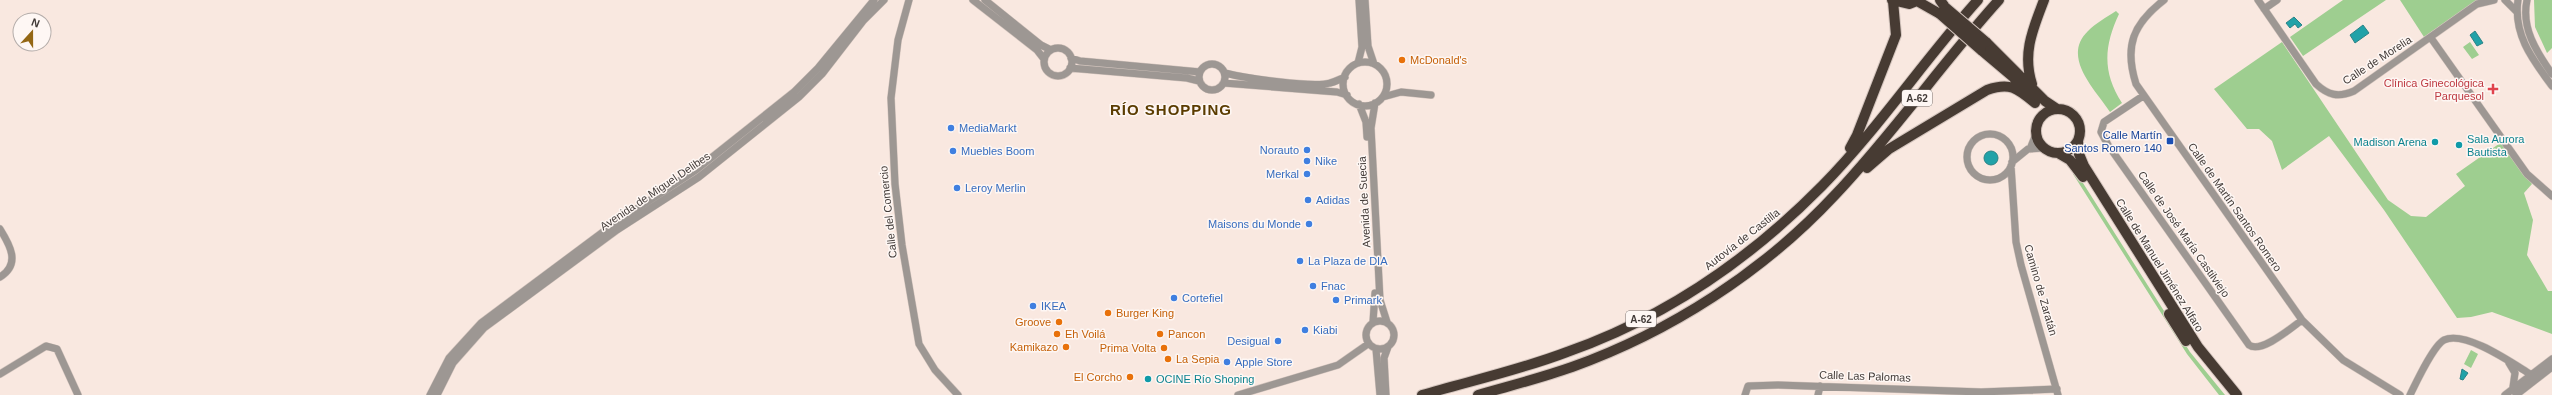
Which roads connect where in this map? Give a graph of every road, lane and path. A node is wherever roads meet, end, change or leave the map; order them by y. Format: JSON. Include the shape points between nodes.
{"nodes":[{"id":1,"x":874,"y":0,"type":"edge"},
{"id":2,"x":884,"y":0,"type":"edge"},
{"id":3,"x":909,"y":0,"type":"edge"},
{"id":4,"x":914,"y":0,"type":"edge"},
{"id":5,"x":973,"y":0,"type":"edge"},
{"id":6,"x":985,"y":0,"type":"edge"},
{"id":7,"x":1360,"y":0,"type":"edge"},
{"id":8,"x":1365,"y":0,"type":"edge"},
{"id":9,"x":1893,"y":0,"type":"edge"},
{"id":10,"x":1978,"y":0,"type":"edge"},
{"id":11,"x":1999,"y":0,"type":"edge"},
{"id":12,"x":2044,"y":0,"type":"edge"},
{"id":13,"x":2164,"y":0,"type":"edge"},
{"id":14,"x":2258,"y":0,"type":"edge"},
{"id":15,"x":2277,"y":0,"type":"edge"},
{"id":16,"x":2494,"y":0,"type":"edge"},
{"id":17,"x":2505,"y":0,"type":"edge"},
{"id":18,"x":2518,"y":0,"type":"edge"},
{"id":19,"x":2527,"y":0,"type":"edge"},
{"id":20,"x":1918,"y":1,"type":"edge"},
{"id":21,"x":1942,"y":7,"type":"edge"},
{"id":22,"x":2264,"y":9,"type":"junction"},
{"id":23,"x":2517,"y":12,"type":"junction"},
{"id":24,"x":907,"y":14,"type":"junction"},
{"id":25,"x":2431,"y":38,"type":"junction"},
{"id":26,"x":1984,"y":46,"type":"junction"},
{"id":27,"x":1051,"y":50,"type":"junction"},
{"id":28,"x":1071,"y":58,"type":"junction"},
{"id":29,"x":1044,"y":59,"type":"junction"},
{"id":30,"x":1358,"y":63,"type":"junction"},
{"id":31,"x":1374,"y":64,"type":"junction"},
{"id":32,"x":1070,"y":68,"type":"junction"},
{"id":33,"x":1200,"y":72,"type":"junction"},
{"id":34,"x":1225,"y":73,"type":"junction"},
{"id":35,"x":2552,"y":74,"type":"edge"},
{"id":36,"x":1345,"y":77,"type":"junction"},
{"id":37,"x":1199,"y":81,"type":"junction"},
{"id":38,"x":1387,"y":82,"type":"junction"},
{"id":39,"x":1224,"y":83,"type":"junction"},
{"id":40,"x":2032,"y":86,"type":"junction"},
{"id":41,"x":2552,"y":86,"type":"edge"},
{"id":42,"x":1401,"y":92,"type":"junction"},
{"id":43,"x":1347,"y":95,"type":"junction"},
{"id":44,"x":1431,"y":96,"type":"dead end"},
{"id":45,"x":2143,"y":96,"type":"junction"},
{"id":46,"x":1382,"y":97,"type":"junction"},
{"id":47,"x":1375,"y":103,"type":"junction"},
{"id":48,"x":2035,"y":103,"type":"junction"},
{"id":49,"x":1359,"y":104,"type":"junction"},
{"id":50,"x":2057,"y":108,"type":"junction"},
{"id":51,"x":2039,"y":120,"type":"junction"},
{"id":52,"x":2036,"y":134,"type":"junction"},
{"id":53,"x":2078,"y":141,"type":"junction"},
{"id":54,"x":2011,"y":147,"type":"junction"},
{"id":55,"x":2044,"y":148,"type":"junction"},
{"id":56,"x":2028,"y":150,"type":"junction"},
{"id":57,"x":2058,"y":153,"type":"junction"},
{"id":58,"x":2012,"y":164,"type":"junction"},
{"id":59,"x":1997,"y":178,"type":"junction"},
{"id":60,"x":1825,"y":183,"type":"junction"},
{"id":61,"x":2013,"y":189,"type":"junction"},
{"id":62,"x":1834,"y":196,"type":"junction"},
{"id":63,"x":2552,"y":196,"type":"edge"},
{"id":64,"x":0,"y":229,"type":"edge"},
{"id":65,"x":0,"y":277,"type":"edge"},
{"id":66,"x":2302,"y":320,"type":"junction"},
{"id":67,"x":1373,"y":322,"type":"junction"},
{"id":68,"x":1386,"y":322,"type":"junction"},
{"id":69,"x":1368,"y":344,"type":"junction"},
{"id":70,"x":1388,"y":347,"type":"junction"},
{"id":71,"x":1376,"y":349,"type":"junction"},
{"id":72,"x":2552,"y":359,"type":"edge"},
{"id":73,"x":2509,"y":362,"type":"junction"},
{"id":74,"x":2552,"y":367,"type":"edge"},
{"id":75,"x":0,"y":374,"type":"edge"},
{"id":76,"x":2530,"y":375,"type":"junction"},
{"id":77,"x":1382,"y":381,"type":"junction"},
{"id":78,"x":1820,"y":386,"type":"junction"},
{"id":79,"x":2513,"y":387,"type":"junction"},
{"id":80,"x":1889,"y":392,"type":"edge"},
{"id":81,"x":1933,"y":392,"type":"edge"},
{"id":82,"x":2058,"y":392,"type":"edge"},
{"id":83,"x":1981,"y":393,"type":"edge"},
{"id":84,"x":2029,"y":393,"type":"edge"},
{"id":85,"x":74,"y":394,"type":"edge"},
{"id":86,"x":430,"y":395,"type":"edge"},
{"id":87,"x":437,"y":395,"type":"edge"},
{"id":88,"x":958,"y":395,"type":"edge"},
{"id":89,"x":1238,"y":395,"type":"edge"},
{"id":90,"x":1380,"y":395,"type":"edge"},
{"id":91,"x":1386,"y":395,"type":"edge"},
{"id":92,"x":1422,"y":395,"type":"edge"},
{"id":93,"x":1478,"y":395,"type":"edge"},
{"id":94,"x":1746,"y":395,"type":"edge"},
{"id":95,"x":1818,"y":395,"type":"edge"},
{"id":96,"x":2228,"y":395,"type":"edge"},
{"id":97,"x":2237,"y":395,"type":"edge"},
{"id":98,"x":2400,"y":395,"type":"edge"},
{"id":99,"x":2410,"y":395,"type":"edge"},
{"id":100,"x":2505,"y":395,"type":"edge"},
{"id":101,"x":2516,"y":395,"type":"edge"}],
"edges":[{"from":1,"to":86,"type":"street","name":"Avenida de Miguel Delibes","via":[[818,68],[794,92],[696,170],[615,223],[480,322],[449,358]]},
{"from":2,"to":87,"type":"street","name":"Avenida de Miguel Delibes","via":[[863,21],[822,74],[799,97],[699,177],[617,230],[484,328],[454,363]]},
{"from":3,"to":24,"type":"street","name":"Calle del Comercio"},
{"from":4,"to":24,"type":"street","name":"Calle del Comercio"},
{"from":5,"to":29,"type":"street","via":[[1037,50]]},
{"from":6,"to":27,"type":"street"},
{"from":7,"to":30,"type":"street","via":[[1362,47]]},
{"from":8,"to":31,"type":"street","via":[[1368,46]]},
{"from":9,"to":20,"type":"highway","via":[[1901,4]]},
{"from":9,"to":60,"type":"highway","via":[[1897,26],[1890,52],[1857,135]]},
{"from":10,"to":60,"type":"highway","name":"Autovía de Castilla","number":"A-62"},
{"from":11,"to":62,"type":"highway","number":"A-62"},
{"from":12,"to":40,"type":"highway","via":[[2026,51]]},
{"from":13,"to":45,"type":"street","name":"Calle de Martín Santos Romero","via":[[2141,21],[2133,39],[2131,69]]},
{"from":14,"to":22,"type":"street","name":"Calle de Morelia"},
{"from":15,"to":22,"type":"street"},
{"from":16,"to":25,"type":"street","name":"Calle de Morelia","via":[[2477,4]]},
{"from":17,"to":23,"type":"street"},
{"from":18,"to":23,"type":"street"},
{"from":19,"to":35,"type":"street","via":[[2525,18],[2529,35]]},
{"from":20,"to":21,"type":"highway"},
{"from":21,"to":26,"type":"highway","bridge":true},
{"from":22,"to":25,"type":"street","name":"Calle de Morelia","via":[[2316,84],[2334,95],[2354,91]]},
{"from":23,"to":41,"type":"street","via":[[2522,40],[2530,56]]},
{"from":24,"to":88,"type":"street","name":"Calle del Comercio","via":[[897,46],[891,98],[894,184],[902,245],[919,344],[935,370]]},
{"from":25,"to":63,"type":"street","via":[[2527,174]]},
{"from":26,"to":40,"type":"highway"},
{"from":26,"to":48,"type":"highway"},
{"from":27,"to":28,"type":"street","via":[[1060,48]]},
{"from":27,"to":29,"type":"street"},
{"from":28,"to":32,"type":"street"},
{"from":28,"to":33,"type":"street","via":[[1080,61]]},
{"from":29,"to":32,"type":"street","via":[[1046,70],[1056,76],[1062,75]]},
{"from":30,"to":31,"type":"street"},
{"from":30,"to":36,"type":"street"},
{"from":31,"to":38,"type":"street","via":[[1383,71]]},
{"from":32,"to":37,"type":"street"},
{"from":33,"to":34,"type":"street","via":[[1206,66],[1215,64]]},
{"from":33,"to":37,"type":"street"},
{"from":34,"to":36,"type":"street","via":[[1239,77],[1315,84],[1331,83]]},
{"from":34,"to":39,"type":"street"},
{"from":36,"to":43,"type":"street"},
{"from":37,"to":39,"type":"street","via":[[1203,87],[1211,91],[1219,89]]},
{"from":38,"to":42,"type":"street"},
{"from":38,"to":46,"type":"street"},
{"from":39,"to":43,"type":"street","via":[[1337,92]]},
{"from":40,"to":50,"type":"highway","via":[[2045,101]]},
{"from":42,"to":44,"type":"street"},
{"from":42,"to":46,"type":"street"},
{"from":43,"to":49,"type":"street"},
{"from":45,"to":66,"type":"street","name":"Calle de Martín Santos Romero"},
{"from":45,"to":66,"type":"street","name":"Calle de José María Castilviejo","via":[[2104,122],[2101,135],[2249,345],[2253,348],[2262,347]]},
{"from":46,"to":47,"type":"street"},
{"from":47,"to":49,"type":"street"},
{"from":47,"to":68,"type":"street","name":"Avenida de Suecia","via":[[1371,128],[1380,292]]},
{"from":48,"to":51,"type":"highway"},
{"from":48,"to":62,"type":"highway","via":[[2010,86],[2001,85],[1987,90],[1889,149]]},
{"from":49,"to":67,"type":"street","name":"Avenida de Suecia","via":[[1366,122],[1376,300]]},
{"from":50,"to":51,"type":"highway","via":[[2046,112]]},
{"from":50,"to":53,"type":"highway","via":[[2070,112],[2078,122]]},
{"from":51,"to":52,"type":"highway"},
{"from":52,"to":55,"type":"highway"},
{"from":52,"to":56,"type":"street"},
{"from":53,"to":57,"type":"highway","via":[[2069,150]]},
{"from":53,"to":97,"type":"highway","name":"Calle de Manuel Jiménez Alfaro","via":[[2079,154],[2084,166],[2198,347]]},
{"from":54,"to":56,"type":"street"},
{"from":54,"to":58,"type":"street"},
{"from":54,"to":59,"type":"street","via":[[2002,137],[1989,134],[1976,138],[1969,149],[1968,158],[1973,171],[1984,178]]},
{"from":55,"to":56,"type":"street"},
{"from":55,"to":57,"type":"highway"},
{"from":56,"to":58,"type":"street"},
{"from":57,"to":96,"type":"highway","name":"Calle de Manuel Jiménez Alfaro","via":[[2070,160],[2079,170],[2178,328],[2209,373]]},
{"from":58,"to":59,"type":"street","via":[[2007,172]]},
{"from":58,"to":61,"type":"street","name":"Camino de Zaratán"},
{"from":59,"to":61,"type":"street"},
{"from":60,"to":92,"type":"highway","name":"Autovía de Castilla","number":"A-62","via":[[1768,236],[1732,264],[1651,315],[1568,352]]},
{"from":61,"to":82,"type":"street","name":"Camino de Zaratán","via":[[2016,242],[2021,265]]},
{"from":62,"to":93,"type":"highway","number":"A-62","via":[[1766,258],[1720,292],[1662,327],[1572,367]]},
{"from":64,"to":65,"type":"street","via":[[12,249],[13,257],[11,266]]},
{"from":66,"to":98,"type":"street","name":"Calle de Martín Santos Romero","via":[[2343,360]]},
{"from":67,"to":68,"type":"street"},
{"from":67,"to":69,"type":"street","via":[[1365,332]]},
{"from":68,"to":70,"type":"street","via":[[1394,334]]},
{"from":69,"to":71,"type":"street"},
{"from":69,"to":89,"type":"street","via":[[1338,365]]},
{"from":70,"to":71,"type":"street"},
{"from":70,"to":77,"type":"street","via":[[1384,358]]},
{"from":71,"to":77,"type":"street"},
{"from":72,"to":76,"type":"street"},
{"from":73,"to":76,"type":"street"},
{"from":73,"to":79,"type":"street","via":[[2515,373]]},
{"from":73,"to":99,"type":"street","via":[[2468,340],[2443,340]]},
{"from":74,"to":76,"type":"street"},
{"from":75,"to":85,"type":"street","via":[[46,346],[53,346],[57,349]]},
{"from":76,"to":79,"type":"street"},
{"from":76,"to":101,"type":"street"},
{"from":77,"to":90,"type":"street"},
{"from":77,"to":91,"type":"street"},
{"from":78,"to":80,"type":"street","name":"Calle Las Palomas"},
{"from":78,"to":94,"type":"street","name":"Calle Las Palomas","via":[[1748,386]]},
{"from":78,"to":95,"type":"street"},
{"from":79,"to":100,"type":"street"},
{"from":80,"to":81,"type":"street","name":"Calle Las Palomas"},
{"from":81,"to":83,"type":"street","name":"Calle Las Palomas"},
{"from":82,"to":84,"type":"street","name":"Calle Las Palomas"},
{"from":83,"to":84,"type":"street","name":"Calle Las Palomas"}]}
